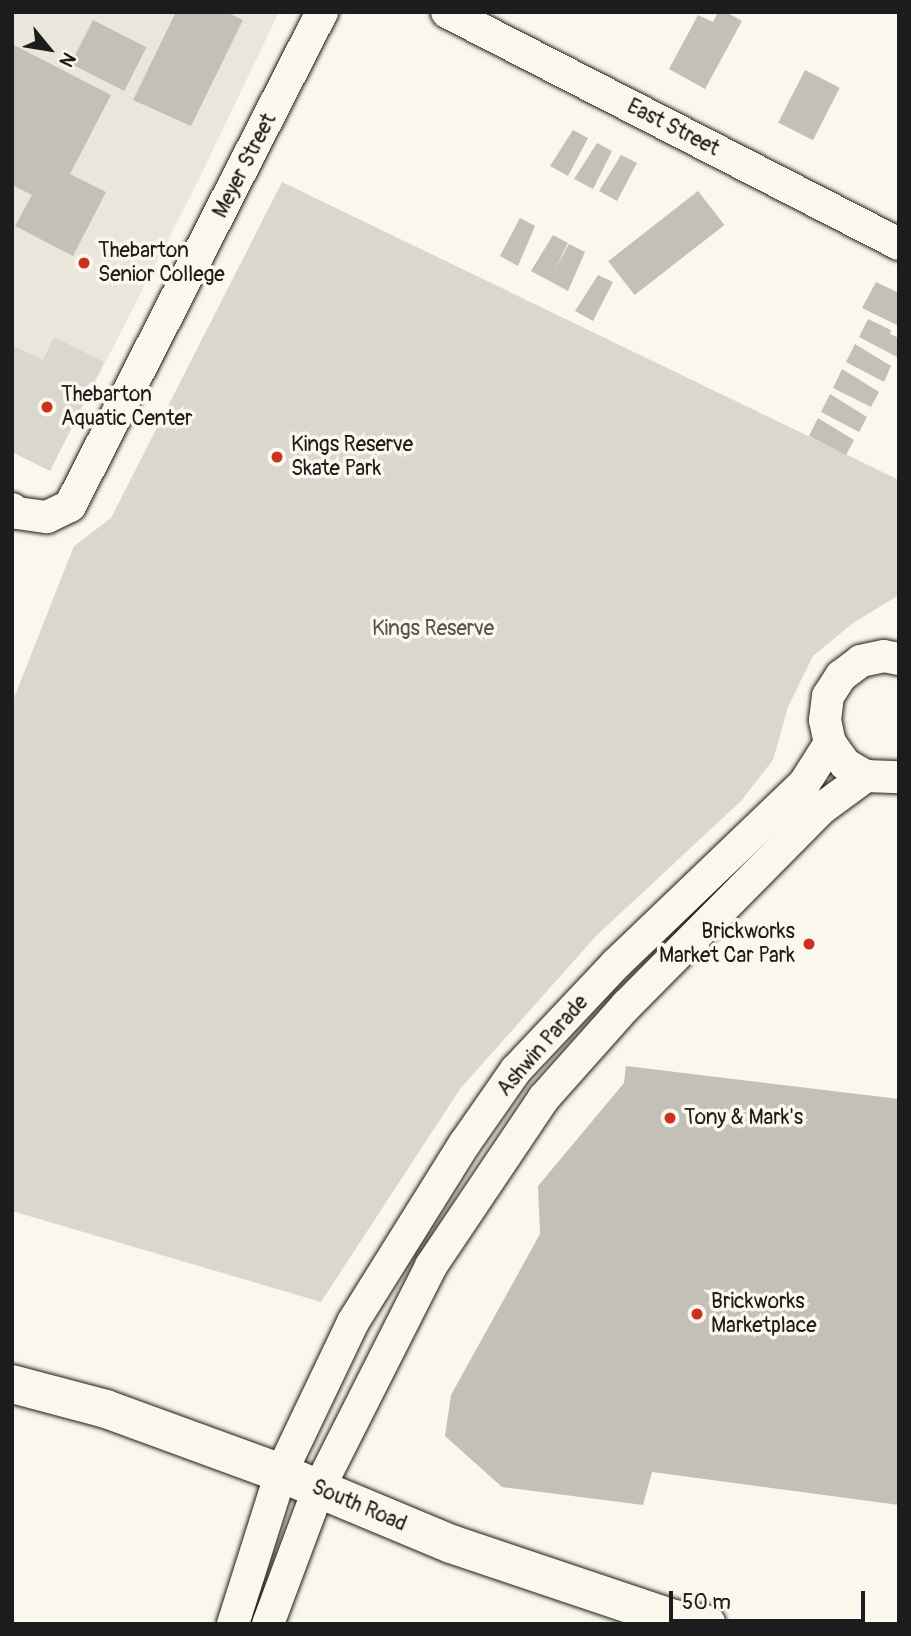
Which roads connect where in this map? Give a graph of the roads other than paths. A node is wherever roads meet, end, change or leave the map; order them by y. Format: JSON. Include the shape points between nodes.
{"nodes":[{"id":1,"x":322,"y":12,"type":"edge"},
{"id":2,"x":447,"y":12,"type":"edge"},
{"id":3,"x":899,"y":244,"type":"edge"},
{"id":4,"x":12,"y":509,"type":"edge"},
{"id":5,"x":894,"y":653,"type":"edge"},
{"id":6,"x":830,"y":743,"type":"junction"},
{"id":7,"x":866,"y":776,"type":"junction"},
{"id":8,"x":899,"y":777,"type":"edge"},
{"id":9,"x":12,"y":1384,"type":"edge"},
{"id":10,"x":282,"y":1473,"type":"junction"},
{"id":11,"x":318,"y":1490,"type":"junction"},
{"id":12,"x":233,"y":1624,"type":"edge"},
{"id":13,"x":268,"y":1624,"type":"edge"},
{"id":14,"x":706,"y":1624,"type":"edge"}],
"edges":[{"from":1,"to":4,"type":"street","name":"Meyer Street","via":[[70,506],[47,517]]},
{"from":2,"to":3,"type":"street","name":"East Street"},
{"from":5,"to":6,"type":"street","via":[[860,661],[841,676],[828,696],[825,720]]},
{"from":6,"to":7,"type":"street","via":[[845,764]]},
{"from":6,"to":10,"type":"street","name":"Ashwin Parade","via":[[804,784],[616,964],[516,1070],[354,1322]]},
{"from":7,"to":8,"type":"street"},
{"from":7,"to":11,"type":"street","name":"Ashwin Parade","via":[[821,808],[616,1017],[544,1098],[431,1266]]},
{"from":9,"to":10,"type":"highway","name":"South Road","via":[[106,1409]]},
{"from":10,"to":11,"type":"highway","name":"South Road"},
{"from":10,"to":12,"type":"street","name":"Ashwin Parade"},
{"from":11,"to":13,"type":"street","name":"Ashwin Parade"},
{"from":11,"to":14,"type":"highway","name":"South Road","via":[[464,1549],[674,1619]]}]}
